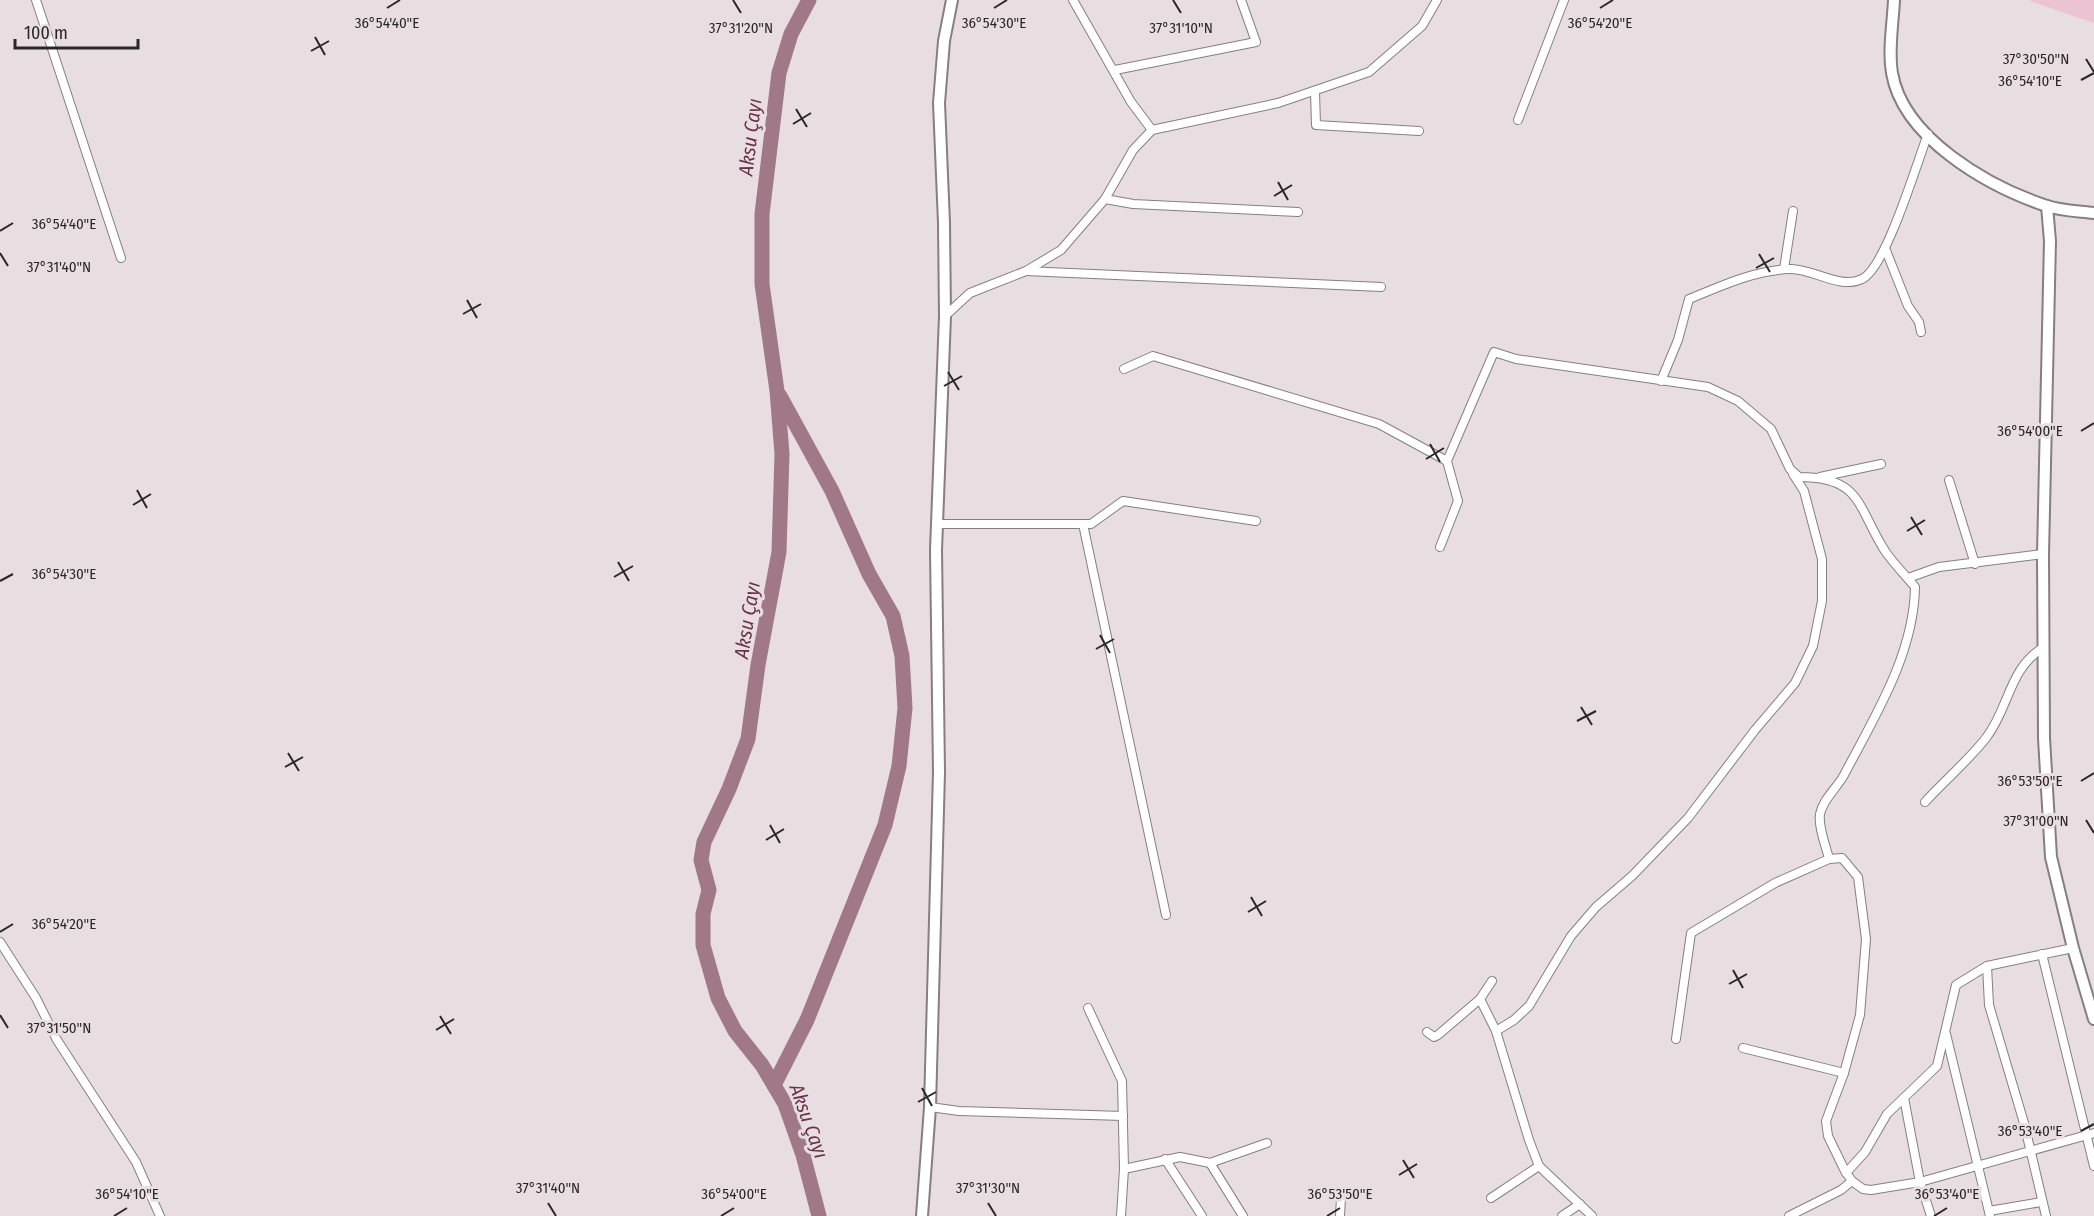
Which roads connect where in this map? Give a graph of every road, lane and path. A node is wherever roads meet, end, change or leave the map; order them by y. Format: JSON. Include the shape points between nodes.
{"nodes":[{"id":1,"x":36,"y":0,"type":"edge"},
{"id":2,"x":952,"y":0,"type":"edge"},
{"id":3,"x":1073,"y":0,"type":"edge"},
{"id":4,"x":1241,"y":0,"type":"edge"},
{"id":5,"x":1437,"y":0,"type":"edge"},
{"id":6,"x":1564,"y":0,"type":"edge"},
{"id":7,"x":1894,"y":0,"type":"edge"},
{"id":8,"x":1115,"y":70,"type":"junction"},
{"id":9,"x":1315,"y":92,"type":"junction"},
{"id":10,"x":1518,"y":120,"type":"dead end"},
{"id":11,"x":1152,"y":130,"type":"junction"},
{"id":12,"x":1419,"y":131,"type":"dead end"},
{"id":13,"x":1928,"y":134,"type":"junction"},
{"id":14,"x":1105,"y":199,"type":"junction"},
{"id":15,"x":2047,"y":206,"type":"junction"},
{"id":16,"x":1793,"y":211,"type":"dead end"},
{"id":17,"x":1298,"y":212,"type":"dead end"},
{"id":18,"x":2094,"y":213,"type":"edge"},
{"id":19,"x":1885,"y":248,"type":"junction"},
{"id":20,"x":121,"y":258,"type":"dead end"},
{"id":21,"x":1784,"y":269,"type":"junction"},
{"id":22,"x":1026,"y":271,"type":"junction"},
{"id":23,"x":1381,"y":287,"type":"dead end"},
{"id":24,"x":945,"y":316,"type":"junction"},
{"id":25,"x":1921,"y":333,"type":"dead end"},
{"id":26,"x":1124,"y":369,"type":"dead end"},
{"id":27,"x":1661,"y":381,"type":"junction"},
{"id":28,"x":1447,"y":461,"type":"junction"},
{"id":29,"x":1881,"y":464,"type":"dead end"},
{"id":30,"x":1790,"y":469,"type":"junction"},
{"id":31,"x":1819,"y":477,"type":"junction"},
{"id":32,"x":1949,"y":480,"type":"dead end"},
{"id":33,"x":1256,"y":521,"type":"dead end"},
{"id":34,"x":938,"y":524,"type":"junction"},
{"id":35,"x":1083,"y":524,"type":"junction"},
{"id":36,"x":1440,"y":547,"type":"dead end"},
{"id":37,"x":2043,"y":554,"type":"junction"},
{"id":38,"x":1975,"y":564,"type":"junction"},
{"id":39,"x":1908,"y":578,"type":"junction"},
{"id":40,"x":2044,"y":647,"type":"junction"},
{"id":41,"x":1925,"y":802,"type":"dead end"},
{"id":42,"x":1829,"y":859,"type":"junction"},
{"id":43,"x":1166,"y":915,"type":"dead end"},
{"id":44,"x":0,"y":942,"type":"edge"},
{"id":45,"x":2073,"y":948,"type":"junction"},
{"id":46,"x":2042,"y":954,"type":"junction"},
{"id":47,"x":1987,"y":966,"type":"junction"},
{"id":48,"x":1492,"y":981,"type":"dead end"},
{"id":49,"x":1480,"y":999,"type":"junction"},
{"id":50,"x":1088,"y":1008,"type":"dead end"},
{"id":51,"x":2094,"y":1019,"type":"edge"},
{"id":52,"x":1496,"y":1031,"type":"junction"},
{"id":53,"x":1426,"y":1032,"type":"dead end"},
{"id":54,"x":1945,"y":1032,"type":"junction"},
{"id":55,"x":1676,"y":1040,"type":"dead end"},
{"id":56,"x":1743,"y":1048,"type":"dead end"},
{"id":57,"x":1844,"y":1073,"type":"junction"},
{"id":58,"x":1904,"y":1098,"type":"junction"},
{"id":59,"x":930,"y":1107,"type":"junction"},
{"id":60,"x":1123,"y":1116,"type":"junction"},
{"id":61,"x":2090,"y":1134,"type":"edge"},
{"id":62,"x":1267,"y":1143,"type":"dead end"},
{"id":63,"x":2031,"y":1150,"type":"junction"},
{"id":64,"x":1165,"y":1159,"type":"junction"},
{"id":65,"x":1210,"y":1163,"type":"junction"},
{"id":66,"x":1539,"y":1166,"type":"junction"},
{"id":67,"x":2094,"y":1166,"type":"edge"},
{"id":68,"x":1976,"y":1167,"type":"junction"},
{"id":69,"x":1124,"y":1169,"type":"junction"},
{"id":70,"x":1846,"y":1173,"type":"junction"},
{"id":71,"x":1852,"y":1181,"type":"junction"},
{"id":72,"x":1920,"y":1182,"type":"junction"},
{"id":73,"x":1341,"y":1198,"type":"dead end"},
{"id":74,"x":1491,"y":1198,"type":"dead end"},
{"id":75,"x":2041,"y":1202,"type":"junction"},
{"id":76,"x":1580,"y":1204,"type":"junction"},
{"id":77,"x":1990,"y":1214,"type":"edge"},
{"id":78,"x":159,"y":1216,"type":"edge"},
{"id":79,"x":922,"y":1216,"type":"edge"},
{"id":80,"x":1121,"y":1216,"type":"edge"},
{"id":81,"x":1202,"y":1216,"type":"edge"},
{"id":82,"x":1243,"y":1216,"type":"edge"},
{"id":83,"x":1340,"y":1216,"type":"edge"},
{"id":84,"x":1562,"y":1216,"type":"edge"},
{"id":85,"x":1592,"y":1216,"type":"edge"},
{"id":86,"x":1789,"y":1216,"type":"edge"},
{"id":87,"x":1931,"y":1216,"type":"edge"},
{"id":88,"x":2046,"y":1216,"type":"edge"}],
"edges":[{"from":1,"to":20,"type":"street"},
{"from":2,"to":24,"type":"street","via":[[939,103]]},
{"from":3,"to":8,"type":"street"},
{"from":4,"to":8,"type":"street","via":[[1256,42]]},
{"from":5,"to":9,"type":"street","via":[[1422,26],[1369,72]]},
{"from":6,"to":10,"type":"street"},
{"from":7,"to":13,"type":"street","via":[[1892,73],[1900,98]]},
{"from":8,"to":11,"type":"street","via":[[1131,102]]},
{"from":9,"to":11,"type":"street"},
{"from":9,"to":12,"type":"street","via":[[1316,125]]},
{"from":11,"to":14,"type":"street","via":[[1133,150]]},
{"from":13,"to":15,"type":"street","via":[[1968,170]]},
{"from":13,"to":19,"type":"street"},
{"from":14,"to":17,"type":"street","via":[[1132,204]]},
{"from":14,"to":22,"type":"street","via":[[1061,250]]},
{"from":15,"to":18,"type":"street"},
{"from":15,"to":37,"type":"street","via":[[2050,241]]},
{"from":16,"to":21,"type":"street"},
{"from":19,"to":21,"type":"street","via":[[1870,273],[1851,283]]},
{"from":19,"to":25,"type":"street"},
{"from":21,"to":27,"type":"street","via":[[1729,282],[1689,299]]},
{"from":22,"to":23,"type":"street"},
{"from":22,"to":24,"type":"street","via":[[970,293]]},
{"from":24,"to":34,"type":"street"},
{"from":26,"to":28,"type":"street","via":[[1153,356],[1379,424]]},
{"from":27,"to":28,"type":"street","via":[[1516,359],[1494,352]]},
{"from":27,"to":30,"type":"street","via":[[1708,387],[1738,401],[1771,429]]},
{"from":28,"to":36,"type":"street","via":[[1458,501]]},
{"from":29,"to":31,"type":"street"},
{"from":30,"to":31,"type":"street","via":[[1799,477]]},
{"from":30,"to":52,"type":"street","via":[[1804,491],[1822,559],[1822,601],[1813,646],[1795,683],[1688,818],[1571,936],[1529,1006]]},
{"from":31,"to":39,"type":"street","via":[[1849,489],[1886,552]]},
{"from":32,"to":38,"type":"street"},
{"from":33,"to":35,"type":"street","via":[[1123,501],[1091,524]]},
{"from":34,"to":35,"type":"street"},
{"from":34,"to":59,"type":"street","via":[[939,772]]},
{"from":35,"to":43,"type":"street"},
{"from":37,"to":38,"type":"street"},
{"from":37,"to":40,"type":"street"},
{"from":38,"to":39,"type":"street","via":[[1939,567]]},
{"from":39,"to":42,"type":"street","via":[[1915,586],[1915,613],[1891,684],[1820,816]]},
{"from":40,"to":41,"type":"street","via":[[2023,663],[1998,722],[1985,739]]},
{"from":40,"to":45,"type":"street","via":[[2044,738],[2051,856]]},
{"from":42,"to":55,"type":"street","via":[[1775,883],[1691,933]]},
{"from":42,"to":57,"type":"street","via":[[1842,858],[1858,877],[1866,939],[1860,1015]]},
{"from":44,"to":78,"type":"street","via":[[57,1040],[136,1162]]},
{"from":45,"to":46,"type":"street"},
{"from":45,"to":51,"type":"street"},
{"from":46,"to":47,"type":"street"},
{"from":46,"to":61,"type":"street"},
{"from":47,"to":54,"type":"street","via":[[1956,985]]},
{"from":47,"to":63,"type":"street","via":[[1989,1005]]},
{"from":48,"to":49,"type":"street"},
{"from":49,"to":52,"type":"street"},
{"from":49,"to":53,"type":"street","via":[[1438,1035]]},
{"from":50,"to":60,"type":"street","via":[[1122,1081]]},
{"from":52,"to":66,"type":"street"},
{"from":54,"to":58,"type":"street","via":[[1937,1066]]},
{"from":54,"to":68,"type":"street"},
{"from":56,"to":57,"type":"street"},
{"from":57,"to":70,"type":"street","via":[[1826,1121],[1828,1136]]},
{"from":58,"to":70,"type":"street","via":[[1887,1114],[1865,1152]]},
{"from":58,"to":72,"type":"street"},
{"from":59,"to":60,"type":"street"},
{"from":59,"to":79,"type":"street"},
{"from":60,"to":69,"type":"street"},
{"from":61,"to":63,"type":"street"},
{"from":61,"to":67,"type":"street"},
{"from":62,"to":65,"type":"street"},
{"from":63,"to":68,"type":"street"},
{"from":63,"to":75,"type":"street"},
{"from":64,"to":65,"type":"street","via":[[1180,1157]]},
{"from":64,"to":69,"type":"street"},
{"from":64,"to":81,"type":"street"},
{"from":65,"to":82,"type":"street"},
{"from":66,"to":74,"type":"street"},
{"from":66,"to":76,"type":"street"},
{"from":68,"to":72,"type":"street"},
{"from":68,"to":77,"type":"street"},
{"from":69,"to":80,"type":"street"},
{"from":70,"to":71,"type":"street"},
{"from":71,"to":72,"type":"street","via":[[1866,1190]]},
{"from":71,"to":86,"type":"street"},
{"from":72,"to":87,"type":"street"},
{"from":73,"to":83,"type":"street"},
{"from":75,"to":77,"type":"street"},
{"from":75,"to":88,"type":"street"},
{"from":76,"to":84,"type":"street"},
{"from":76,"to":85,"type":"street"}]}
